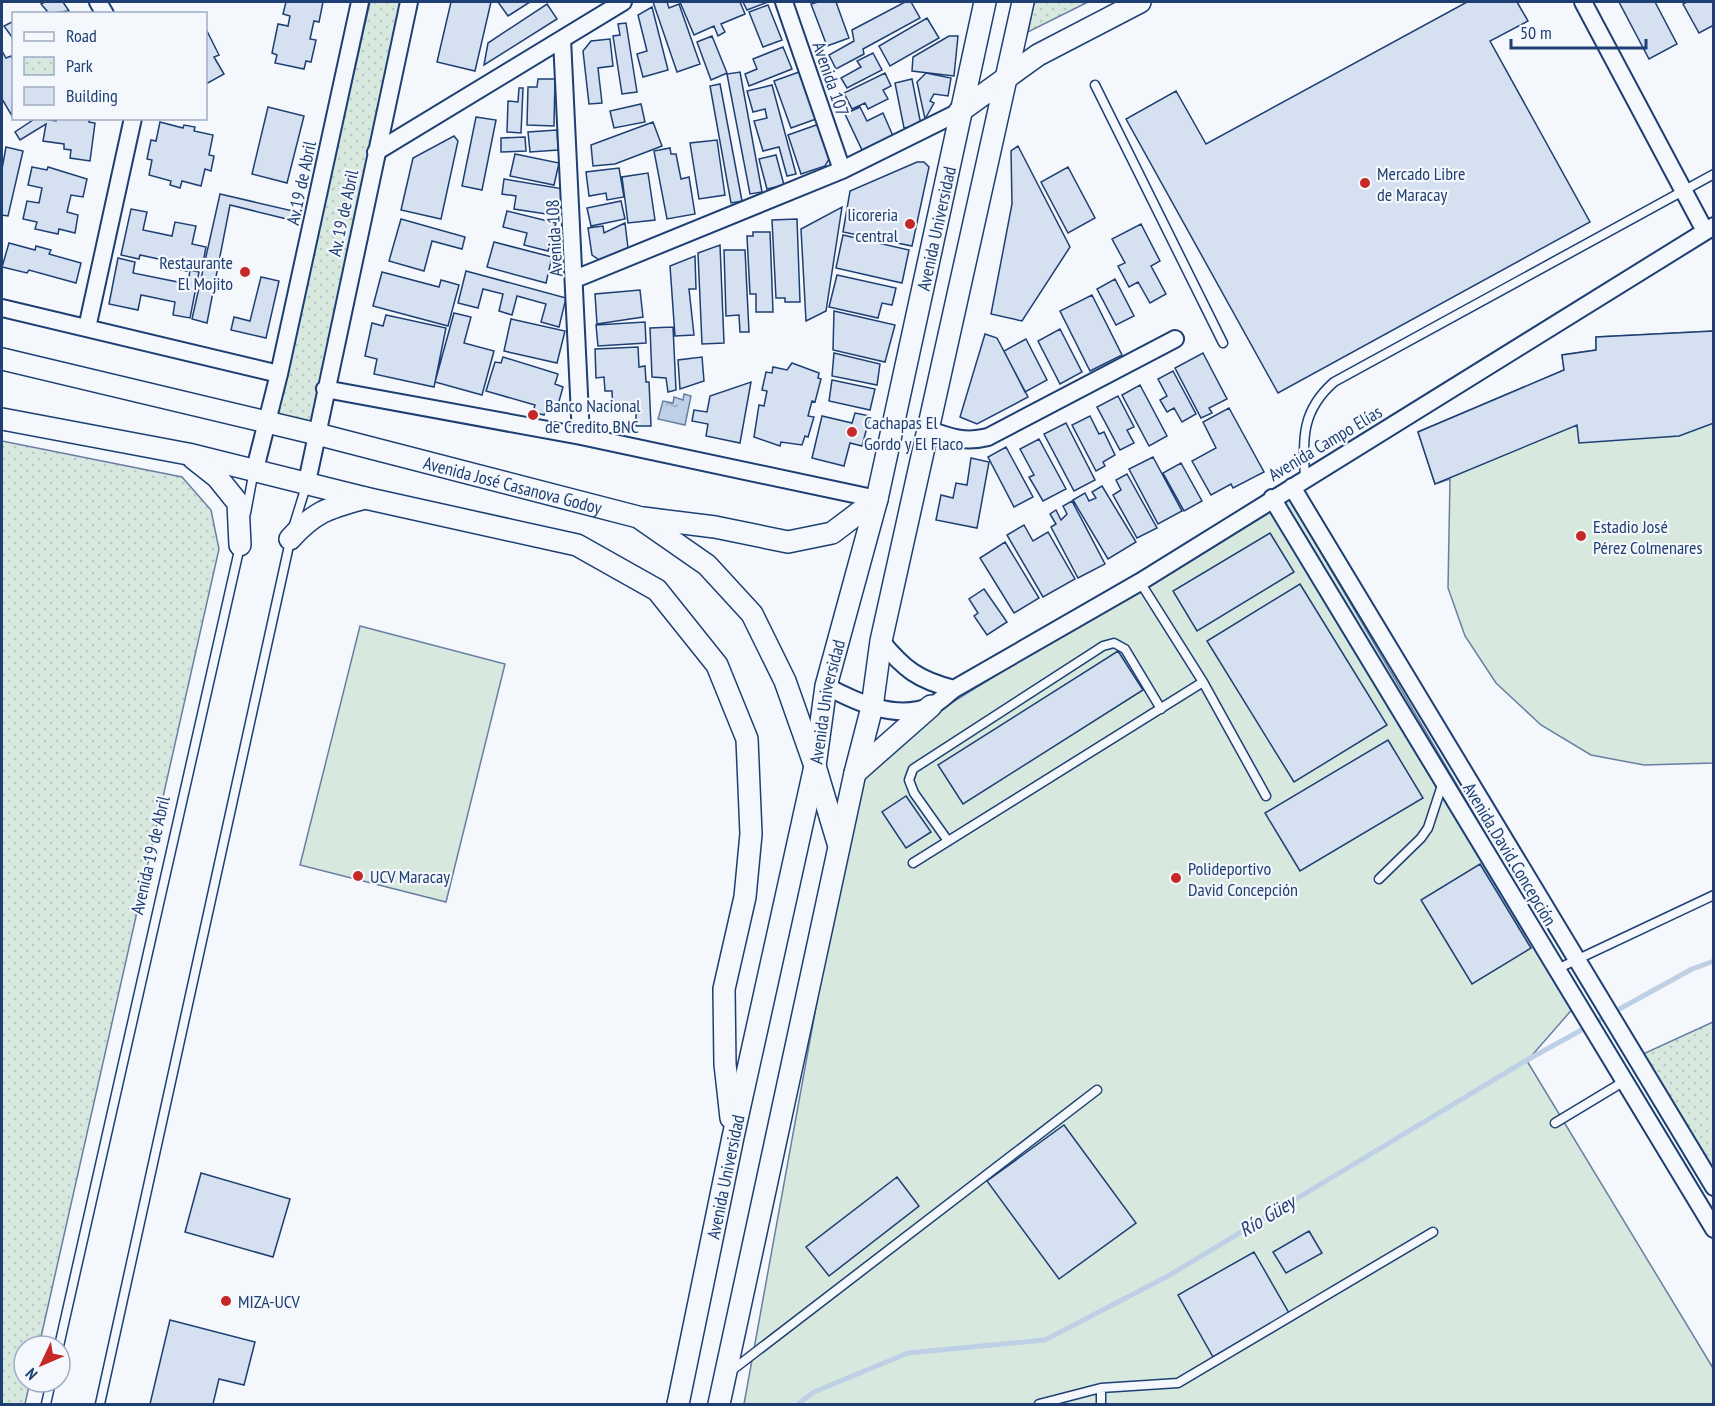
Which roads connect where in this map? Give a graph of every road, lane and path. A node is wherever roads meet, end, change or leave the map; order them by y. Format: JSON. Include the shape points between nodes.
{"nodes":[{"id":1,"x":360,"y":2,"type":"edge"},
{"id":2,"x":410,"y":2,"type":"edge"},
{"id":3,"x":623,"y":2,"type":"edge"},
{"id":4,"x":784,"y":2,"type":"edge"},
{"id":5,"x":985,"y":2,"type":"edge"},
{"id":6,"x":1023,"y":2,"type":"edge"},
{"id":7,"x":1140,"y":2,"type":"edge"},
{"id":8,"x":1583,"y":2,"type":"edge"},
{"id":9,"x":562,"y":39,"type":"junction"},
{"id":10,"x":1006,"y":78,"type":"junction"},
{"id":11,"x":1095,"y":85,"type":"dead end"},
{"id":12,"x":959,"y":112,"type":"junction"},
{"id":13,"x":133,"y":120,"type":"edge"},
{"id":14,"x":376,"y":152,"type":"junction"},
{"id":15,"x":842,"y":170,"type":"junction"},
{"id":16,"x":1713,"y":174,"type":"edge"},
{"id":17,"x":1685,"y":192,"type":"junction"},
{"id":18,"x":1709,"y":228,"type":"edge"},
{"id":19,"x":575,"y":279,"type":"junction"},
{"id":20,"x":2,"y":308,"type":"edge"},
{"id":21,"x":87,"y":328,"type":"junction"},
{"id":22,"x":1175,"y":339,"type":"dead end"},
{"id":23,"x":1223,"y":343,"type":"dead end"},
{"id":24,"x":2,"y":359,"type":"edge"},
{"id":25,"x":279,"y":374,"type":"junction"},
{"id":26,"x":325,"y":389,"type":"junction"},
{"id":27,"x":2,"y":419,"type":"edge"},
{"id":28,"x":267,"y":422,"type":"junction"},
{"id":29,"x":927,"y":429,"type":"junction"},
{"id":30,"x":317,"y":434,"type":"junction"},
{"id":31,"x":581,"y":436,"type":"junction"},
{"id":32,"x":188,"y":454,"type":"junction"},
{"id":33,"x":255,"y":469,"type":"junction"},
{"id":34,"x":307,"y":482,"type":"junction"},
{"id":35,"x":1299,"y":483,"type":"junction"},
{"id":36,"x":365,"y":498,"type":"junction"},
{"id":37,"x":1272,"y":498,"type":"junction"},
{"id":38,"x":877,"y":499,"type":"junction"},
{"id":39,"x":638,"y":517,"type":"junction"},
{"id":40,"x":290,"y":539,"type":"junction"},
{"id":41,"x":240,"y":545,"type":"junction"},
{"id":42,"x":1140,"y":582,"type":"junction"},
{"id":43,"x":881,"y":641,"type":"junction"},
{"id":44,"x":1203,"y":682,"type":"junction"},
{"id":45,"x":826,"y":686,"type":"junction"},
{"id":46,"x":954,"y":689,"type":"junction"},
{"id":47,"x":931,"y":706,"type":"junction"},
{"id":48,"x":872,"y":707,"type":"junction"},
{"id":49,"x":1161,"y":709,"type":"junction"},
{"id":50,"x":815,"y":766,"type":"junction"},
{"id":51,"x":855,"y":773,"type":"junction"},
{"id":52,"x":1443,"y":782,"type":"junction"},
{"id":53,"x":1266,"y":796,"type":"dead end"},
{"id":54,"x":948,"y":841,"type":"junction"},
{"id":55,"x":839,"y":846,"type":"junction"},
{"id":56,"x":914,"y":863,"type":"dead end"},
{"id":57,"x":1379,"y":879,"type":"dead end"},
{"id":58,"x":1713,"y":895,"type":"edge"},
{"id":59,"x":1576,"y":960,"type":"junction"},
{"id":60,"x":1557,"y":969,"type":"junction"},
{"id":61,"x":1623,"y":1082,"type":"junction"},
{"id":62,"x":1097,"y":1090,"type":"dead end"},
{"id":63,"x":1555,"y":1123,"type":"dead end"},
{"id":64,"x":733,"y":1137,"type":"junction"},
{"id":65,"x":1713,"y":1187,"type":"edge"},
{"id":66,"x":1713,"y":1229,"type":"edge"},
{"id":67,"x":1433,"y":1232,"type":"dead end"},
{"id":68,"x":62,"y":1334,"type":"edge"},
{"id":69,"x":726,"y":1374,"type":"junction"},
{"id":70,"x":1101,"y":1388,"type":"junction"},
{"id":71,"x":100,"y":1404,"type":"edge"},
{"id":72,"x":678,"y":1404,"type":"edge"},
{"id":73,"x":719,"y":1404,"type":"edge"},
{"id":74,"x":1039,"y":1404,"type":"edge"},
{"id":75,"x":1101,"y":1404,"type":"edge"}],
"edges":[{"from":1,"to":25,"type":"street","name":"Av.19 de Abril"},
{"from":2,"to":14,"type":"street","name":"Av. 19 de Abril"},
{"from":3,"to":9,"type":"street"},
{"from":4,"to":15,"type":"street","name":"Avenida 107"},
{"from":5,"to":12,"type":"street","name":"Avenida Universidad"},
{"from":6,"to":10,"type":"street","name":"Avenida Universidad"},
{"from":7,"to":10,"type":"street","via":[[1038,55]]},
{"from":8,"to":17,"type":"street"},
{"from":9,"to":14,"type":"street"},
{"from":9,"to":19,"type":"street","name":"Avenida 108"},
{"from":10,"to":12,"type":"street"},
{"from":10,"to":29,"type":"street","name":"Avenida Universidad"},
{"from":11,"to":23,"type":"lane"},
{"from":12,"to":15,"type":"street"},
{"from":12,"to":38,"type":"street","name":"Avenida Universidad"},
{"from":13,"to":21,"type":"street"},
{"from":14,"to":26,"type":"street","name":"Av. 19 de Abril"},
{"from":15,"to":19,"type":"street"},
{"from":16,"to":17,"type":"lane"},
{"from":17,"to":18,"type":"street"},
{"from":17,"to":35,"type":"lane","via":[[1334,382],[1311,408]]},
{"from":18,"to":35,"type":"street","name":"Avenida Campo Elías"},
{"from":19,"to":31,"type":"street","name":"Avenida 108"},
{"from":20,"to":21,"type":"street"},
{"from":21,"to":25,"type":"street"},
{"from":22,"to":29,"type":"street","via":[[988,437],[956,439]]},
{"from":24,"to":28,"type":"street","name":"Avenida José Casanova Godoy"},
{"from":25,"to":28,"type":"street","name":"Avenida 19 de Abril"},
{"from":26,"to":30,"type":"street","name":"Av. 19 de Abril"},
{"from":26,"to":31,"type":"street"},
{"from":27,"to":32,"type":"street"},
{"from":28,"to":30,"type":"street","name":"Avenida José Casanova Godoy"},
{"from":28,"to":33,"type":"street","name":"Avenida 19 de Abril"},
{"from":29,"to":43,"type":"street","name":"Avenida Universidad"},
{"from":30,"to":34,"type":"street"},
{"from":30,"to":39,"type":"street","name":"Avenida José Casanova Godoy"},
{"from":31,"to":38,"type":"street"},
{"from":32,"to":33,"type":"street"},
{"from":32,"to":41,"type":"street","via":[[217,477],[237,503]]},
{"from":33,"to":34,"type":"street"},
{"from":33,"to":41,"type":"lane","name":"Avenida 19 de Abril"},
{"from":34,"to":36,"type":"street"},
{"from":34,"to":40,"type":"lane"},
{"from":35,"to":37,"type":"street","name":"Avenida Campo Elías"},
{"from":35,"to":59,"type":"street","name":"Avenida David Concepción"},
{"from":36,"to":40,"type":"street","via":[[326,509],[308,519]]},
{"from":36,"to":64,"type":"street","via":[[577,545],[657,590],[717,665],[747,739],[751,834],[745,897],[724,989],[725,1064]]},
{"from":37,"to":42,"type":"street","name":"Avenida Campo Elías"},
{"from":37,"to":52,"type":"street","name":"Avenida David Concepción"},
{"from":38,"to":39,"type":"street","via":[[832,533],[788,543],[715,527]]},
{"from":38,"to":45,"type":"street","name":"Avenida Universidad"},
{"from":39,"to":50,"type":"street","name":"Avenida José Casanova Godoy","via":[[707,565],[752,614],[785,681]]},
{"from":40,"to":71,"type":"lane"},
{"from":41,"to":68,"type":"lane","name":"Avenida 19 de Abril"},
{"from":42,"to":44,"type":"lane"},
{"from":42,"to":46,"type":"street","name":"Avenida Campo Elías"},
{"from":43,"to":46,"type":"street","via":[[902,667],[917,677]]},
{"from":43,"to":48,"type":"street","name":"Avenida Universidad"},
{"from":44,"to":49,"type":"lane"},
{"from":44,"to":53,"type":"lane"},
{"from":45,"to":48,"type":"street"},
{"from":45,"to":50,"type":"street","name":"Avenida Universidad"},
{"from":46,"to":47,"type":"street","name":"Avenida Campo Elías"},
{"from":47,"to":48,"type":"street"},
{"from":47,"to":51,"type":"street"},
{"from":48,"to":51,"type":"street","name":"Avenida Universidad"},
{"from":49,"to":54,"type":"lane"},
{"from":49,"to":54,"type":"lane","via":[[1125,649],[1114,643],[1103,646],[914,769],[909,780],[914,793]]},
{"from":50,"to":55,"type":"street","name":"Avenida José Casanova Godoy"},
{"from":50,"to":64,"type":"street","name":"Avenida Universidad"},
{"from":51,"to":55,"type":"street","name":"Avenida Universidad"},
{"from":52,"to":57,"type":"lane","via":[[1428,828]]},
{"from":52,"to":60,"type":"street","name":"Avenida David Concepción"},
{"from":54,"to":56,"type":"lane"},
{"from":55,"to":69,"type":"street","name":"Avenida Universidad"},
{"from":58,"to":59,"type":"lane"},
{"from":59,"to":60,"type":"lane"},
{"from":59,"to":65,"type":"street","name":"Avenida David Concepción"},
{"from":60,"to":61,"type":"street","name":"Avenida David Concepción"},
{"from":61,"to":63,"type":"lane"},
{"from":61,"to":66,"type":"street","name":"Avenida David Concepción"},
{"from":62,"to":69,"type":"lane"},
{"from":64,"to":72,"type":"street","name":"Avenida Universidad"},
{"from":67,"to":70,"type":"lane","via":[[1178,1383]]},
{"from":69,"to":73,"type":"street","name":"Avenida Universidad"},
{"from":70,"to":74,"type":"lane"},
{"from":70,"to":75,"type":"lane"}]}
